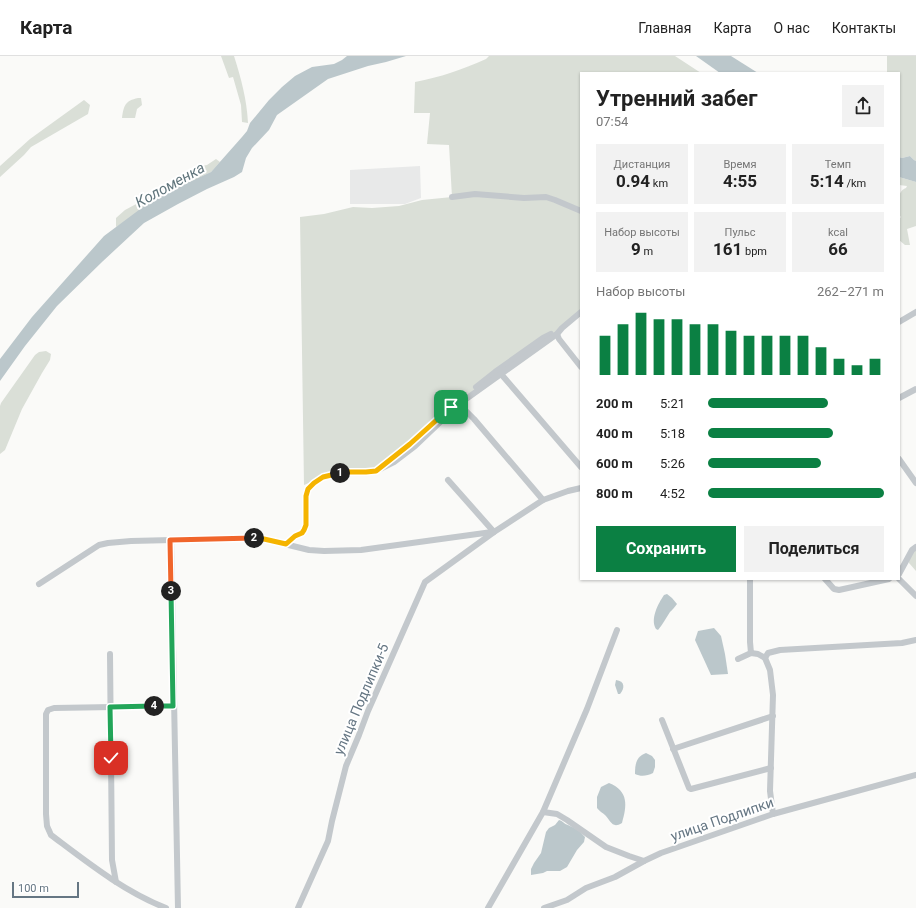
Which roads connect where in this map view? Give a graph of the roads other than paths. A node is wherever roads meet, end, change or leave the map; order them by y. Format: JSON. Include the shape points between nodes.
{"nodes":[{"id":1,"x":452,"y":197,"type":"dead end"},
{"id":2,"x":580,"y":211,"type":"edge"},
{"id":3,"x":916,"y":312,"type":"edge"},
{"id":4,"x":580,"y":313,"type":"edge"},
{"id":5,"x":900,"y":321,"type":"edge"},
{"id":6,"x":559,"y":332,"type":"junction"},
{"id":7,"x":580,"y":366,"type":"edge"},
{"id":8,"x":501,"y":374,"type":"junction"},
{"id":9,"x":916,"y":389,"type":"edge"},
{"id":10,"x":900,"y":397,"type":"edge"},
{"id":11,"x":459,"y":404,"type":"junction"},
{"id":12,"x":900,"y":460,"type":"edge"},
{"id":13,"x":580,"y":466,"type":"edge"},
{"id":14,"x":376,"y":471,"type":"junction"},
{"id":15,"x":448,"y":480,"type":"dead end"},
{"id":16,"x":916,"y":483,"type":"edge"},
{"id":17,"x":580,"y":488,"type":"edge"},
{"id":18,"x":543,"y":500,"type":"junction"},
{"id":19,"x":494,"y":532,"type":"junction"},
{"id":20,"x":170,"y":540,"type":"junction"},
{"id":21,"x":286,"y":544,"type":"junction"},
{"id":22,"x":916,"y":547,"type":"edge"},
{"id":23,"x":900,"y":572,"type":"edge"},
{"id":24,"x":750,"y":580,"type":"edge"},
{"id":25,"x":826,"y":580,"type":"edge"},
{"id":26,"x":884,"y":580,"type":"edge"},
{"id":27,"x":900,"y":580,"type":"edge"},
{"id":28,"x":38,"y":584,"type":"dead end"},
{"id":29,"x":916,"y":596,"type":"edge"},
{"id":30,"x":617,"y":630,"type":"dead end"},
{"id":31,"x":916,"y":640,"type":"edge"},
{"id":32,"x":110,"y":654,"type":"dead end"},
{"id":33,"x":751,"y":654,"type":"junction"},
{"id":34,"x":765,"y":658,"type":"junction"},
{"id":35,"x":738,"y":659,"type":"dead end"},
{"id":36,"x":173,"y":706,"type":"junction"},
{"id":37,"x":110,"y":707,"type":"junction"},
{"id":38,"x":773,"y":716,"type":"junction"},
{"id":39,"x":662,"y":720,"type":"dead end"},
{"id":40,"x":673,"y":749,"type":"junction"},
{"id":41,"x":771,"y":768,"type":"junction"},
{"id":42,"x":916,"y":775,"type":"edge"},
{"id":43,"x":543,"y":812,"type":"junction"},
{"id":44,"x":773,"y":814,"type":"junction"},
{"id":45,"x":644,"y":860,"type":"junction"},
{"id":46,"x":116,"y":882,"type":"junction"},
{"id":47,"x":166,"y":908,"type":"edge"},
{"id":48,"x":178,"y":908,"type":"edge"},
{"id":49,"x":298,"y":908,"type":"edge"},
{"id":50,"x":488,"y":908,"type":"edge"},
{"id":51,"x":544,"y":908,"type":"edge"}],
"edges":[{"from":1,"to":2,"type":"street","via":[[475,194],[546,197]]},
{"from":3,"to":5,"type":"street"},
{"from":4,"to":6,"type":"street"},
{"from":6,"to":7,"type":"street","via":[[559,339]]},
{"from":6,"to":8,"type":"street"},
{"from":6,"to":14,"type":"street","via":[[543,338],[495,372]]},
{"from":8,"to":11,"type":"street"},
{"from":8,"to":13,"type":"street"},
{"from":9,"to":10,"type":"street"},
{"from":11,"to":14,"type":"street","via":[[415,446],[394,462]]},
{"from":11,"to":18,"type":"street"},
{"from":12,"to":16,"type":"street"},
{"from":14,"to":21,"type":"street","via":[[345,472],[323,477],[314,483],[306,496],[304,530]]},
{"from":15,"to":19,"type":"street"},
{"from":17,"to":18,"type":"street","name":"улица Подлипки-5"},
{"from":18,"to":19,"type":"street","name":"улица Подлипки-5"},
{"from":19,"to":21,"type":"street","via":[[361,550],[309,550]]},
{"from":19,"to":49,"type":"street","name":"улица Подлипки-5","via":[[425,582],[346,766],[328,841]]},
{"from":20,"to":21,"type":"street","via":[[255,538]]},
{"from":20,"to":28,"type":"street","via":[[98,545]]},
{"from":20,"to":36,"type":"street"},
{"from":22,"to":23,"type":"street"},
{"from":24,"to":33,"type":"street"},
{"from":25,"to":26,"type":"street","via":[[834,589],[839,590]]},
{"from":27,"to":29,"type":"street"},
{"from":30,"to":43,"type":"street"},
{"from":31,"to":34,"type":"street","via":[[780,650],[768,653]]},
{"from":32,"to":37,"type":"street"},
{"from":33,"to":34,"type":"street"},
{"from":33,"to":35,"type":"street"},
{"from":34,"to":38,"type":"street","via":[[770,670]]},
{"from":36,"to":37,"type":"street"},
{"from":36,"to":48,"type":"street"},
{"from":37,"to":46,"type":"street","via":[[112,860]]},
{"from":37,"to":46,"type":"street","via":[[48,710],[46,814],[51,835]]},
{"from":38,"to":40,"type":"street"},
{"from":38,"to":41,"type":"street"},
{"from":39,"to":40,"type":"street"},
{"from":40,"to":41,"type":"street","via":[[689,788],[692,789]]},
{"from":41,"to":44,"type":"street"},
{"from":42,"to":44,"type":"street","name":"улица Подлипки"},
{"from":43,"to":45,"type":"street","via":[[556,814],[567,820],[606,847]]},
{"from":43,"to":50,"type":"street"},
{"from":44,"to":45,"type":"street","name":"улица Подлипки"},
{"from":45,"to":51,"type":"street","name":"улица Подлипки","via":[[615,877]]},
{"from":46,"to":47,"type":"street"}]}
